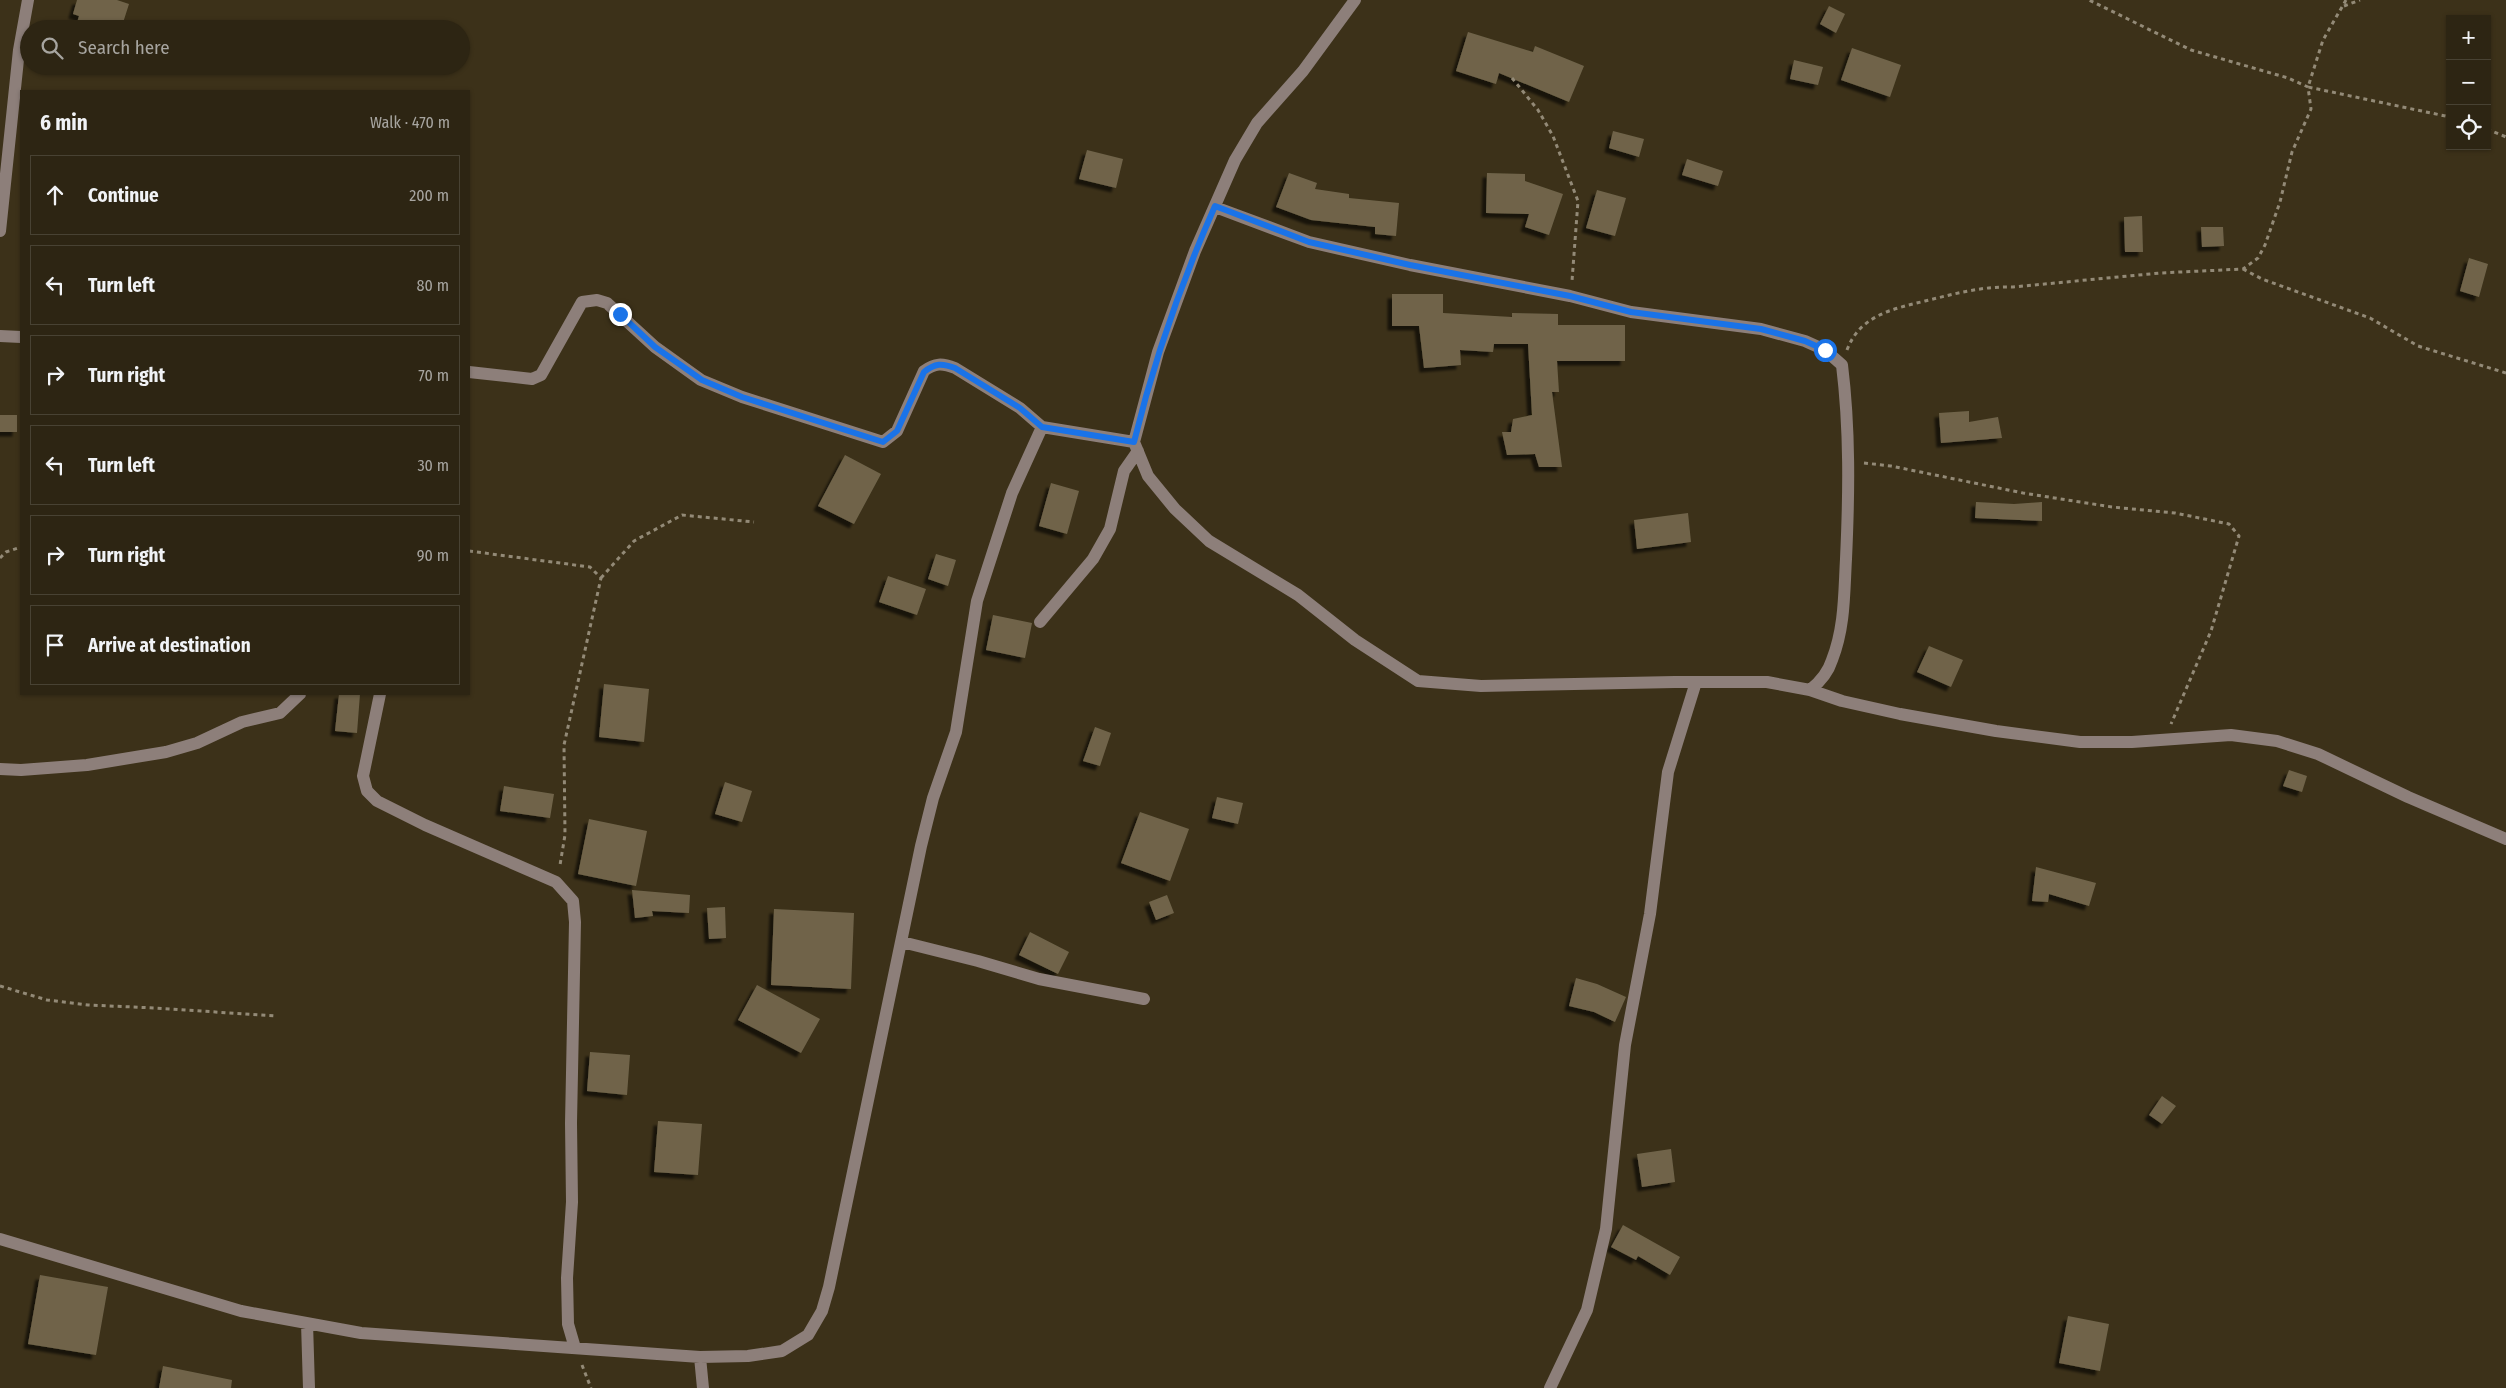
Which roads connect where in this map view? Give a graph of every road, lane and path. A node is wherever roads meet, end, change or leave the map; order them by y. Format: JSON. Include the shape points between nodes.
{"nodes":[{"id":1,"x":28,"y":0,"type":"edge"},
{"id":2,"x":1355,"y":0,"type":"edge"},
{"id":3,"x":2089,"y":0,"type":"edge"},
{"id":4,"x":2346,"y":0,"type":"edge"},
{"id":5,"x":2360,"y":0,"type":"edge"},
{"id":6,"x":2343,"y":6,"type":"junction"},
{"id":7,"x":24,"y":20,"type":"edge"},
{"id":8,"x":20,"y":44,"type":"edge"},
{"id":9,"x":1512,"y":78,"type":"dead end"},
{"id":10,"x":2308,"y":87,"type":"junction"},
{"id":11,"x":2446,"y":115,"type":"edge"},
{"id":12,"x":2491,"y":131,"type":"edge"},
{"id":13,"x":2506,"y":137,"type":"edge"},
{"id":14,"x":1215,"y":206,"type":"junction"},
{"id":15,"x":0,"y":231,"type":"edge"},
{"id":16,"x":2244,"y":269,"type":"junction"},
{"id":17,"x":1570,"y":296,"type":"junction"},
{"id":18,"x":0,"y":336,"type":"edge"},
{"id":19,"x":20,"y":337,"type":"edge"},
{"id":20,"x":1842,"y":366,"type":"junction"},
{"id":21,"x":470,"y":372,"type":"edge"},
{"id":22,"x":2506,"y":373,"type":"edge"},
{"id":23,"x":1042,"y":427,"type":"junction"},
{"id":24,"x":1136,"y":446,"type":"junction"},
{"id":25,"x":1849,"y":462,"type":"junction"},
{"id":26,"x":754,"y":522,"type":"dead end"},
{"id":27,"x":20,"y":547,"type":"edge"},
{"id":28,"x":470,"y":552,"type":"edge"},
{"id":29,"x":0,"y":558,"type":"edge"},
{"id":30,"x":601,"y":578,"type":"junction"},
{"id":31,"x":1040,"y":622,"type":"dead end"},
{"id":32,"x":1696,"y":682,"type":"junction"},
{"id":33,"x":1810,"y":690,"type":"junction"},
{"id":34,"x":299,"y":695,"type":"edge"},
{"id":35,"x":380,"y":695,"type":"edge"},
{"id":36,"x":2163,"y":740,"type":"junction"},
{"id":37,"x":0,"y":768,"type":"edge"},
{"id":38,"x":2506,"y":839,"type":"edge"},
{"id":39,"x":556,"y":882,"type":"junction"},
{"id":40,"x":902,"y":942,"type":"junction"},
{"id":41,"x":0,"y":986,"type":"edge"},
{"id":42,"x":1144,"y":999,"type":"dead end"},
{"id":43,"x":276,"y":1016,"type":"dead end"},
{"id":44,"x":0,"y":1240,"type":"edge"},
{"id":45,"x":307,"y":1323,"type":"junction"},
{"id":46,"x":575,"y":1348,"type":"junction"},
{"id":47,"x":700,"y":1357,"type":"junction"},
{"id":48,"x":310,"y":1388,"type":"edge"},
{"id":49,"x":592,"y":1388,"type":"edge"},
{"id":50,"x":703,"y":1388,"type":"edge"},
{"id":51,"x":1550,"y":1388,"type":"edge"}],
"edges":[{"from":1,"to":7,"type":"street"},
{"from":2,"to":14,"type":"street","via":[[1303,71],[1257,123],[1235,160]]},
{"from":3,"to":10,"type":"path","via":[[2191,50],[2288,78]]},
{"from":4,"to":6,"type":"path"},
{"from":5,"to":6,"type":"path"},
{"from":6,"to":10,"type":"path","via":[[2323,40]]},
{"from":8,"to":15,"type":"street"},
{"from":9,"to":17,"type":"path","via":[[1538,110],[1553,136],[1578,201]]},
{"from":10,"to":11,"type":"path"},
{"from":10,"to":16,"type":"path","via":[[2311,109],[2292,152],[2280,202],[2258,258]]},
{"from":12,"to":13,"type":"path"},
{"from":14,"to":17,"type":"street","via":[[1309,242]]},
{"from":14,"to":24,"type":"street","via":[[1158,352]]},
{"from":16,"to":20,"type":"path","via":[[1997,286],[1949,293],[1882,313],[1863,325],[1852,336]]},
{"from":16,"to":22,"type":"path","via":[[2262,279],[2370,318],[2418,346]]},
{"from":17,"to":20,"type":"street","via":[[1631,312],[1761,329],[1825,350]]},
{"from":18,"to":19,"type":"street"},
{"from":20,"to":25,"type":"street"},
{"from":21,"to":23,"type":"street","via":[[532,379],[541,375],[582,302],[597,300],[607,303],[655,347],[702,380],[742,397],[870,439],[883,442],[897,431],[924,372],[943,364],[1020,408]]},
{"from":23,"to":24,"type":"street"},
{"from":23,"to":40,"type":"street","via":[[1012,493],[977,601],[956,732],[933,798]]},
{"from":24,"to":31,"type":"street","via":[[1124,471],[1110,529],[1093,559]]},
{"from":24,"to":32,"type":"street","via":[[1148,476],[1175,509],[1209,541],[1298,595],[1355,640],[1418,681],[1481,686]]},
{"from":25,"to":33,"type":"street","via":[[1845,608],[1832,660],[1822,680]]},
{"from":25,"to":36,"type":"path","via":[[1891,466],[2023,493],[2175,513],[2229,524],[2239,536],[2211,631]]},
{"from":26,"to":30,"type":"path","via":[[682,515],[634,541]]},
{"from":27,"to":29,"type":"path"},
{"from":28,"to":30,"type":"path","via":[[590,567]]},
{"from":30,"to":39,"type":"path","via":[[564,745],[565,835]]},
{"from":32,"to":33,"type":"street","via":[[1767,682]]},
{"from":32,"to":51,"type":"street","via":[[1668,772],[1650,914],[1625,1045],[1606,1229],[1587,1310]]},
{"from":33,"to":36,"type":"street","via":[[1851,704],[1996,731],[2080,742]]},
{"from":34,"to":37,"type":"street","via":[[280,713],[242,722],[197,743],[166,752],[87,765],[21,770]]},
{"from":35,"to":39,"type":"street","via":[[363,776],[367,791],[377,801],[425,825]]},
{"from":36,"to":38,"type":"street","via":[[2231,735],[2277,740],[2318,754]]},
{"from":39,"to":46,"type":"street","via":[[573,901],[575,922],[572,1202],[567,1278],[568,1324]]},
{"from":40,"to":42,"type":"street","via":[[1039,979]]},
{"from":40,"to":47,"type":"street","via":[[822,1311],[808,1335],[782,1351],[748,1356]]},
{"from":41,"to":43,"type":"path","via":[[47,1000],[88,1005]]},
{"from":44,"to":45,"type":"street","via":[[241,1311]]},
{"from":45,"to":46,"type":"street","via":[[361,1332]]},
{"from":45,"to":48,"type":"street"},
{"from":46,"to":47,"type":"street"},
{"from":46,"to":49,"type":"path"},
{"from":47,"to":50,"type":"street"}]}
